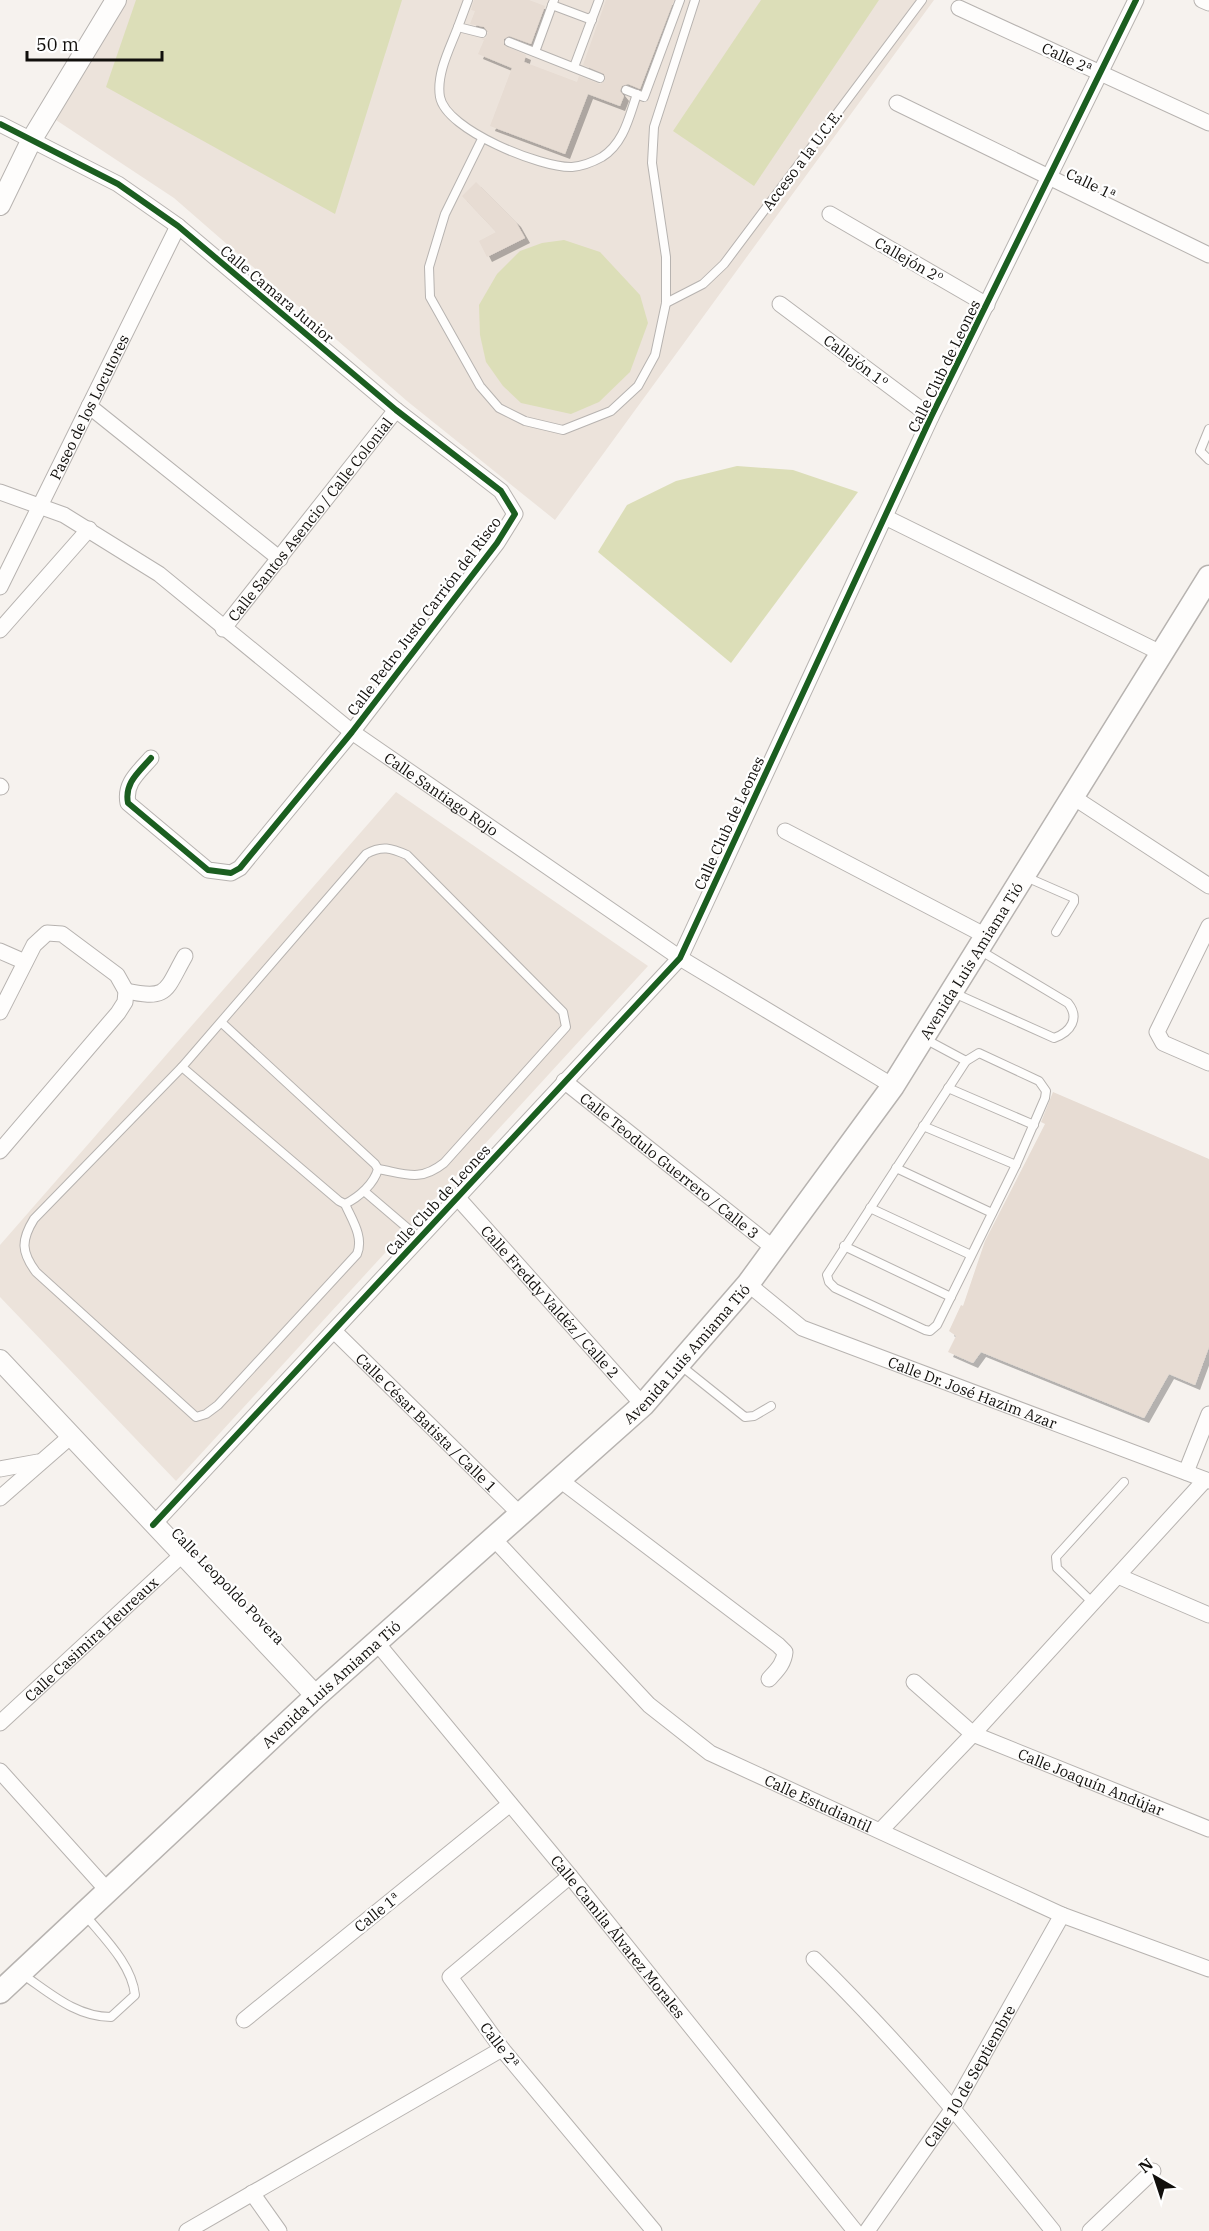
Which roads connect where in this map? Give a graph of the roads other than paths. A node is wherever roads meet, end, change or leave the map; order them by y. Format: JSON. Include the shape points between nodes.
{"nodes":[{"id":1,"x":115,"y":0,"type":"edge"},
{"id":2,"x":468,"y":0,"type":"edge"},
{"id":3,"x":599,"y":0,"type":"edge"},
{"id":4,"x":680,"y":0,"type":"edge"},
{"id":5,"x":695,"y":0,"type":"edge"},
{"id":6,"x":922,"y":0,"type":"edge"},
{"id":7,"x":1136,"y":0,"type":"edge"},
{"id":8,"x":1202,"y":0,"type":"edge"},
{"id":9,"x":553,"y":2,"type":"edge"},
{"id":10,"x":1209,"y":3,"type":"edge"},
{"id":11,"x":959,"y":8,"type":"dead end"},
{"id":12,"x":591,"y":18,"type":"junction"},
{"id":13,"x":458,"y":27,"type":"junction"},
{"id":14,"x":482,"y":33,"type":"dead end"},
{"id":15,"x":509,"y":42,"type":"dead end"},
{"id":16,"x":535,"y":52,"type":"junction"},
{"id":17,"x":574,"y":67,"type":"junction"},
{"id":18,"x":1098,"y":72,"type":"junction"},
{"id":19,"x":600,"y":78,"type":"dead end"},
{"id":20,"x":626,"y":90,"type":"dead end"},
{"id":21,"x":637,"y":94,"type":"junction"},
{"id":22,"x":897,"y":103,"type":"dead end"},
{"id":23,"x":1209,"y":123,"type":"edge"},
{"id":24,"x":0,"y":124,"type":"edge"},
{"id":25,"x":32,"y":139,"type":"junction"},
{"id":26,"x":482,"y":139,"type":"junction"},
{"id":27,"x":1049,"y":177,"type":"junction"},
{"id":28,"x":0,"y":205,"type":"edge"},
{"id":29,"x":830,"y":214,"type":"dead end"},
{"id":30,"x":177,"y":226,"type":"junction"},
{"id":31,"x":1209,"y":255,"type":"edge"},
{"id":32,"x":666,"y":303,"type":"junction"},
{"id":33,"x":780,"y":304,"type":"dead end"},
{"id":34,"x":987,"y":305,"type":"junction"},
{"id":35,"x":89,"y":406,"type":"junction"},
{"id":36,"x":396,"y":410,"type":"junction"},
{"id":37,"x":931,"y":417,"type":"junction"},
{"id":38,"x":1209,"y":429,"type":"edge"},
{"id":39,"x":1209,"y":460,"type":"edge"},
{"id":40,"x":0,"y":492,"type":"edge"},
{"id":41,"x":41,"y":508,"type":"junction"},
{"id":42,"x":515,"y":514,"type":"joint"},
{"id":43,"x":885,"y":518,"type":"junction"},
{"id":44,"x":88,"y":529,"type":"junction"},
{"id":45,"x":280,"y":559,"type":"junction"},
{"id":46,"x":1209,"y":577,"type":"edge"},
{"id":47,"x":0,"y":587,"type":"edge"},
{"id":48,"x":223,"y":629,"type":"junction"},
{"id":49,"x":0,"y":630,"type":"edge"},
{"id":50,"x":1161,"y":653,"type":"junction"},
{"id":51,"x":352,"y":732,"type":"junction"},
{"id":52,"x":151,"y":758,"type":"dead end"},
{"id":53,"x":1073,"y":797,"type":"junction"},
{"id":54,"x":785,"y":831,"type":"dead end"},
{"id":55,"x":1024,"y":877,"type":"junction"},
{"id":56,"x":1209,"y":886,"type":"edge"},
{"id":57,"x":1209,"y":926,"type":"edge"},
{"id":58,"x":1056,"y":932,"type":"dead end"},
{"id":59,"x":984,"y":944,"type":"junction"},
{"id":60,"x":0,"y":951,"type":"edge"},
{"id":61,"x":185,"y":956,"type":"dead end"},
{"id":62,"x":680,"y":958,"type":"junction"},
{"id":63,"x":25,"y":962,"type":"junction"},
{"id":64,"x":126,"y":991,"type":"junction"},
{"id":65,"x":953,"y":992,"type":"junction"},
{"id":66,"x":0,"y":1012,"type":"edge"},
{"id":67,"x":222,"y":1023,"type":"junction"},
{"id":68,"x":923,"y":1039,"type":"junction"},
{"id":69,"x":966,"y":1061,"type":"junction"},
{"id":70,"x":1209,"y":1063,"type":"edge"},
{"id":71,"x":182,"y":1067,"type":"junction"},
{"id":72,"x":564,"y":1081,"type":"junction"},
{"id":73,"x":893,"y":1086,"type":"junction"},
{"id":74,"x":948,"y":1088,"type":"junction"},
{"id":75,"x":1034,"y":1125,"type":"junction"},
{"id":76,"x":923,"y":1126,"type":"junction"},
{"id":77,"x":0,"y":1151,"type":"edge"},
{"id":78,"x":1016,"y":1165,"type":"junction"},
{"id":79,"x":896,"y":1168,"type":"junction"},
{"id":80,"x":378,"y":1169,"type":"junction"},
{"id":81,"x":364,"y":1191,"type":"junction"},
{"id":82,"x":457,"y":1197,"type":"junction"},
{"id":83,"x":345,"y":1204,"type":"junction"},
{"id":84,"x":870,"y":1208,"type":"junction"},
{"id":85,"x":992,"y":1213,"type":"junction"},
{"id":86,"x":419,"y":1238,"type":"junction"},
{"id":87,"x":844,"y":1246,"type":"junction"},
{"id":88,"x":776,"y":1250,"type":"junction"},
{"id":89,"x":971,"y":1255,"type":"junction"},
{"id":90,"x":748,"y":1284,"type":"junction"},
{"id":91,"x":951,"y":1297,"type":"junction"},
{"id":92,"x":334,"y":1331,"type":"junction"},
{"id":93,"x":0,"y":1360,"type":"edge"},
{"id":94,"x":678,"y":1364,"type":"junction"},
{"id":95,"x":643,"y":1405,"type":"junction"},
{"id":96,"x":771,"y":1406,"type":"dead end"},
{"id":97,"x":1209,"y":1414,"type":"edge"},
{"id":98,"x":71,"y":1436,"type":"junction"},
{"id":99,"x":38,"y":1462,"type":"junction"},
{"id":100,"x":0,"y":1469,"type":"edge"},
{"id":101,"x":1186,"y":1472,"type":"junction"},
{"id":102,"x":560,"y":1480,"type":"junction"},
{"id":103,"x":1207,"y":1480,"type":"edge"},
{"id":104,"x":1124,"y":1482,"type":"dead end"},
{"id":105,"x":0,"y":1498,"type":"edge"},
{"id":106,"x":521,"y":1515,"type":"junction"},
{"id":107,"x":153,"y":1525,"type":"junction"},
{"id":108,"x":494,"y":1539,"type":"junction"},
{"id":109,"x":183,"y":1554,"type":"junction"},
{"id":110,"x":1118,"y":1576,"type":"junction"},
{"id":111,"x":1093,"y":1603,"type":"junction"},
{"id":112,"x":1209,"y":1615,"type":"edge"},
{"id":113,"x":377,"y":1643,"type":"junction"},
{"id":114,"x":769,"y":1680,"type":"dead end"},
{"id":115,"x":914,"y":1682,"type":"dead end"},
{"id":116,"x":316,"y":1696,"type":"junction"},
{"id":117,"x":0,"y":1723,"type":"edge"},
{"id":118,"x":973,"y":1734,"type":"junction"},
{"id":119,"x":0,"y":1771,"type":"edge"},
{"id":120,"x":510,"y":1804,"type":"junction"},
{"id":121,"x":1209,"y":1829,"type":"edge"},
{"id":122,"x":881,"y":1830,"type":"junction"},
{"id":123,"x":570,"y":1876,"type":"junction"},
{"id":124,"x":108,"y":1892,"type":"junction"},
{"id":125,"x":84,"y":1914,"type":"junction"},
{"id":126,"x":1062,"y":1915,"type":"junction"},
{"id":127,"x":814,"y":1959,"type":"dead end"},
{"id":128,"x":1209,"y":1969,"type":"edge"},
{"id":129,"x":21,"y":1973,"type":"junction"},
{"id":130,"x":0,"y":1992,"type":"edge"},
{"id":131,"x":244,"y":2020,"type":"dead end"},
{"id":132,"x":502,"y":2049,"type":"junction"},
{"id":133,"x":954,"y":2107,"type":"junction"},
{"id":134,"x":1153,"y":2171,"type":"dead end"},
{"id":135,"x":252,"y":2193,"type":"junction"},
{"id":136,"x":186,"y":2231,"type":"edge"},
{"id":137,"x":279,"y":2231,"type":"edge"},
{"id":138,"x":654,"y":2231,"type":"edge"},
{"id":139,"x":855,"y":2231,"type":"edge"},
{"id":140,"x":867,"y":2231,"type":"edge"},
{"id":141,"x":1053,"y":2231,"type":"edge"},
{"id":142,"x":1090,"y":2231,"type":"edge"}],
"edges":[{"from":1,"to":25,"type":"street"},
{"from":2,"to":13,"type":"lane"},
{"from":3,"to":12,"type":"lane"},
{"from":4,"to":21,"type":"lane","via":[[644,97]]},
{"from":5,"to":32,"type":"lane","via":[[654,127],[652,163],[666,257]]},
{"from":6,"to":32,"type":"lane","name":"Acceso a la U.C.E.","via":[[724,264],[704,284]]},
{"from":7,"to":18,"type":"street","name":"Calle Club de Leones"},
{"from":8,"to":10,"type":"street"},
{"from":9,"to":12,"type":"lane"},
{"from":9,"to":16,"type":"lane"},
{"from":11,"to":18,"type":"street","name":"Calle 2ª"},
{"from":12,"to":17,"type":"lane"},
{"from":13,"to":14,"type":"lane"},
{"from":13,"to":26,"type":"lane","via":[[440,79],[440,98],[448,116]]},
{"from":15,"to":16,"type":"lane"},
{"from":16,"to":17,"type":"lane"},
{"from":17,"to":19,"type":"lane"},
{"from":18,"to":23,"type":"street","name":"Calle 2ª"},
{"from":18,"to":27,"type":"street","name":"Calle Club de Leones"},
{"from":20,"to":21,"type":"lane"},
{"from":21,"to":26,"type":"lane","via":[[620,141],[604,156],[587,164],[552,165]]},
{"from":22,"to":27,"type":"street","name":"Calle 1ª"},
{"from":24,"to":25,"type":"street","name":"Calle Camara Junior"},
{"from":25,"to":28,"type":"street"},
{"from":25,"to":30,"type":"street","name":"Calle Camara Junior","via":[[118,184]]},
{"from":26,"to":32,"type":"lane","via":[[445,214],[429,267],[430,297],[480,386],[499,408],[525,421],[563,429],[611,411],[638,386],[655,355]]},
{"from":27,"to":31,"type":"street","name":"Calle 1ª"},
{"from":27,"to":34,"type":"street","name":"Calle Club de Leones"},
{"from":29,"to":34,"type":"street","name":"Callejón 2º"},
{"from":30,"to":35,"type":"street","name":"Paseo de los Locutores"},
{"from":30,"to":36,"type":"street","name":"Calle Camara Junior"},
{"from":33,"to":37,"type":"street","name":"Callejón 1º"},
{"from":34,"to":37,"type":"street","name":"Calle Club de Leones"},
{"from":35,"to":41,"type":"street","name":"Paseo de los Locutores"},
{"from":35,"to":45,"type":"street"},
{"from":36,"to":42,"type":"street","name":"Calle Camara Junior","via":[[501,491]]},
{"from":36,"to":45,"type":"street","name":"Calle Santos Asencio / Calle Colonial"},
{"from":37,"to":43,"type":"street","name":"Calle Club de Leones"},
{"from":38,"to":39,"type":"lane","via":[[1200,451]]},
{"from":40,"to":41,"type":"street","name":"Calle Santiago Rojo"},
{"from":41,"to":44,"type":"street","name":"Calle Santiago Rojo"},
{"from":41,"to":47,"type":"street","name":"Paseo de los Locutores"},
{"from":42,"to":51,"type":"street","name":"Calle Pedro Justo Carrión del Risco"},
{"from":43,"to":50,"type":"street"},
{"from":43,"to":62,"type":"street","name":"Calle Club de Leones"},
{"from":44,"to":48,"type":"street","name":"Calle Santiago Rojo","via":[[159,574]]},
{"from":44,"to":49,"type":"street"},
{"from":45,"to":48,"type":"street","name":"Calle Santos Asencio / Calle Colonial"},
{"from":46,"to":50,"type":"main road","name":"Avenida Luis Amiama Tió"},
{"from":48,"to":51,"type":"street","name":"Calle Santiago Rojo"},
{"from":50,"to":53,"type":"main road","name":"Avenida Luis Amiama Tió"},
{"from":51,"to":52,"type":"street","name":"Calle Pedro Justo Carrión del Risco","via":[[240,868],[231,873],[208,870],[128,803],[130,782]]},
{"from":51,"to":62,"type":"street","name":"Calle Santiago Rojo"},
{"from":53,"to":55,"type":"main road","name":"Avenida Luis Amiama Tió"},
{"from":53,"to":56,"type":"street"},
{"from":54,"to":59,"type":"street"},
{"from":55,"to":58,"type":"lane","via":[[1074,898]]},
{"from":55,"to":59,"type":"main road","name":"Avenida Luis Amiama Tió"},
{"from":57,"to":70,"type":"street","via":[[1157,1032],[1163,1043]]},
{"from":59,"to":65,"type":"main road","name":"Avenida Luis Amiama Tió"},
{"from":59,"to":65,"type":"lane","via":[[1068,1003],[1074,1011],[1073,1022],[1065,1034],[1054,1038]]},
{"from":60,"to":63,"type":"street"},
{"from":61,"to":64,"type":"street","via":[[166,989],[158,995]]},
{"from":62,"to":72,"type":"street","name":"Calle Club de Leones"},
{"from":62,"to":73,"type":"street","name":"Calle Santiago Rojo"},
{"from":63,"to":64,"type":"street","via":[[41,936],[56,932],[117,975]]},
{"from":63,"to":66,"type":"street"},
{"from":64,"to":77,"type":"street","via":[[118,1013]]},
{"from":65,"to":68,"type":"main road","name":"Avenida Luis Amiama Tió"},
{"from":67,"to":71,"type":"lane"},
{"from":67,"to":80,"type":"lane"},
{"from":67,"to":80,"type":"lane","via":[[366,854],[377,847],[389,847],[407,855],[514,960],[567,1021],[559,1035],[444,1163],[432,1172],[416,1176]]},
{"from":68,"to":69,"type":"lane"},
{"from":68,"to":73,"type":"main road","name":"Avenida Luis Amiama Tió"},
{"from":69,"to":74,"type":"lane"},
{"from":69,"to":75,"type":"lane","via":[[973,1055],[986,1054],[1039,1081],[1046,1091]]},
{"from":71,"to":83,"type":"lane"},
{"from":71,"to":83,"type":"lane","via":[[34,1219],[22,1245],[36,1272],[190,1413],[196,1417],[218,1405],[357,1254],[359,1236]]},
{"from":72,"to":82,"type":"street","name":"Calle Club de Leones"},
{"from":72,"to":88,"type":"street","name":"Calle Teodulo Guerrero / Calle 3"},
{"from":73,"to":88,"type":"main road","name":"Avenida Luis Amiama Tió"},
{"from":74,"to":75,"type":"lane"},
{"from":74,"to":76,"type":"lane"},
{"from":75,"to":78,"type":"lane"},
{"from":76,"to":78,"type":"lane"},
{"from":76,"to":79,"type":"lane"},
{"from":78,"to":85,"type":"lane"},
{"from":79,"to":84,"type":"lane"},
{"from":79,"to":85,"type":"lane"},
{"from":80,"to":81,"type":"lane"},
{"from":81,"to":83,"type":"lane"},
{"from":81,"to":86,"type":"lane"},
{"from":82,"to":86,"type":"street","name":"Calle Club de Leones"},
{"from":82,"to":95,"type":"street","name":"Calle Freddy Valdéz / Calle 2"},
{"from":84,"to":87,"type":"lane"},
{"from":84,"to":89,"type":"lane"},
{"from":85,"to":89,"type":"lane"},
{"from":86,"to":92,"type":"street","name":"Calle Club de Leones"},
{"from":87,"to":91,"type":"lane"},
{"from":87,"to":91,"type":"lane","via":[[827,1275],[835,1288],[930,1331]]},
{"from":88,"to":90,"type":"main road","name":"Avenida Luis Amiama Tió"},
{"from":89,"to":91,"type":"lane"},
{"from":90,"to":94,"type":"main road","name":"Avenida Luis Amiama Tió"},
{"from":90,"to":101,"type":"street","name":"Calle Dr. José Hazim Azar","via":[[802,1328]]},
{"from":92,"to":106,"type":"street","name":"Calle César Batista / Calle 1"},
{"from":92,"to":107,"type":"street","name":"Calle Club de Leones"},
{"from":93,"to":98,"type":"street","name":"Calle Leopoldo Povera"},
{"from":94,"to":95,"type":"main road","name":"Avenida Luis Amiama Tió"},
{"from":94,"to":96,"type":"lane","via":[[745,1417]]},
{"from":95,"to":102,"type":"main road","name":"Avenida Luis Amiama Tió"},
{"from":97,"to":101,"type":"street"},
{"from":98,"to":99,"type":"street"},
{"from":98,"to":107,"type":"street","name":"Calle Leopoldo Povera"},
{"from":99,"to":100,"type":"street"},
{"from":99,"to":105,"type":"street"},
{"from":101,"to":103,"type":"street","name":"Calle Dr. José Hazim Azar"},
{"from":102,"to":106,"type":"main road","name":"Avenida Luis Amiama Tió"},
{"from":102,"to":114,"type":"street","via":[[778,1645],[785,1652],[783,1664]]},
{"from":103,"to":110,"type":"street"},
{"from":104,"to":111,"type":"lane","via":[[1056,1557],[1057,1568]]},
{"from":106,"to":108,"type":"main road","name":"Avenida Luis Amiama Tió"},
{"from":107,"to":109,"type":"street","name":"Calle Leopoldo Povera"},
{"from":108,"to":113,"type":"main road","name":"Avenida Luis Amiama Tió"},
{"from":108,"to":122,"type":"street","name":"Calle Estudiantil","via":[[649,1705],[710,1753]]},
{"from":109,"to":116,"type":"street","name":"Calle Leopoldo Povera"},
{"from":109,"to":117,"type":"street","name":"Calle Casimira Heureaux"},
{"from":110,"to":111,"type":"street"},
{"from":110,"to":112,"type":"street"},
{"from":111,"to":118,"type":"street"},
{"from":113,"to":116,"type":"main road","name":"Avenida Luis Amiama Tió"},
{"from":113,"to":120,"type":"street","name":"Calle Camila Álvarez Morales"},
{"from":115,"to":118,"type":"street","name":"Calle Joaquín Andújar"},
{"from":116,"to":124,"type":"main road","name":"Avenida Luis Amiama Tió"},
{"from":118,"to":121,"type":"street","name":"Calle Joaquín Andújar"},
{"from":118,"to":122,"type":"street"},
{"from":119,"to":124,"type":"street"},
{"from":120,"to":123,"type":"street","name":"Calle Camila Álvarez Morales"},
{"from":120,"to":131,"type":"street","name":"Calle 1ª"},
{"from":122,"to":126,"type":"street","name":"Calle Estudiantil"},
{"from":123,"to":132,"type":"street","name":"Calle 2ª","via":[[450,1977]]},
{"from":123,"to":139,"type":"street","name":"Calle Camila Álvarez Morales"},
{"from":124,"to":125,"type":"main road","name":"Avenida Luis Amiama Tió"},
{"from":125,"to":129,"type":"main road","name":"Avenida Luis Amiama Tió"},
{"from":125,"to":129,"type":"lane","via":[[114,1950],[134,1984],[135,1995],[124,2007],[111,2017],[87,2014],[65,2004]]},
{"from":126,"to":128,"type":"street","name":"Calle Estudiantil"},
{"from":126,"to":133,"type":"street","name":"Calle 10 de Septiembre"},
{"from":127,"to":133,"type":"street","via":[[876,2020]]},
{"from":129,"to":130,"type":"main road","name":"Avenida Luis Amiama Tió"},
{"from":132,"to":135,"type":"street"},
{"from":132,"to":138,"type":"street","name":"Calle 2ª"},
{"from":133,"to":140,"type":"street","name":"Calle 10 de Septiembre"},
{"from":133,"to":141,"type":"street"},
{"from":134,"to":142,"type":"street"},
{"from":135,"to":136,"type":"street"},
{"from":135,"to":137,"type":"street"}]}
